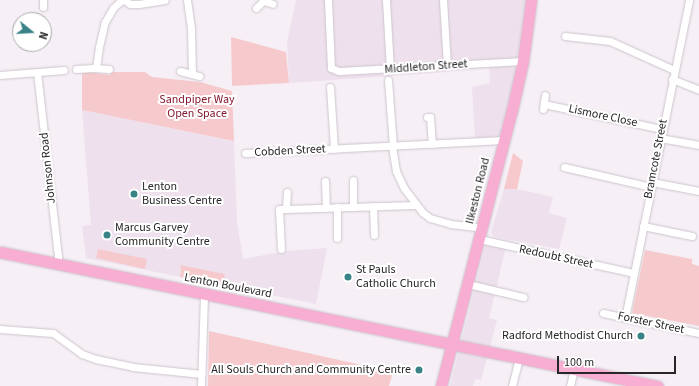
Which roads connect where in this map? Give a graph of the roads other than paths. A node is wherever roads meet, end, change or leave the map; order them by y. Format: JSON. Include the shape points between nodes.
{"nodes":[{"id":1,"x":123,"y":0,"type":"edge"},
{"id":2,"x":165,"y":0,"type":"edge"},
{"id":3,"x":187,"y":0,"type":"edge"},
{"id":4,"x":328,"y":0,"type":"edge"},
{"id":5,"x":386,"y":0,"type":"edge"},
{"id":6,"x":443,"y":0,"type":"edge"},
{"id":7,"x":531,"y":0,"type":"edge"},
{"id":8,"x":689,"y":0,"type":"edge"},
{"id":9,"x":264,"y":1,"type":"edge"},
{"id":10,"x":273,"y":4,"type":"dead end"},
{"id":11,"x":256,"y":8,"type":"dead end"},
{"id":12,"x":565,"y":36,"type":"dead end"},
{"id":13,"x":523,"y":61,"type":"junction"},
{"id":14,"x":447,"y":66,"type":"junction"},
{"id":15,"x":96,"y":68,"type":"junction"},
{"id":16,"x":76,"y":69,"type":"dead end"},
{"id":17,"x":64,"y":70,"type":"dead end"},
{"id":18,"x":110,"y":70,"type":"dead end"},
{"id":19,"x":390,"y":70,"type":"junction"},
{"id":20,"x":674,"y":70,"type":"junction"},
{"id":21,"x":180,"y":71,"type":"dead end"},
{"id":22,"x":37,"y":72,"type":"junction"},
{"id":23,"x":0,"y":75,"type":"edge"},
{"id":24,"x":672,"y":79,"type":"junction"},
{"id":25,"x":388,"y":80,"type":"dead end"},
{"id":26,"x":330,"y":87,"type":"dead end"},
{"id":27,"x":699,"y":90,"type":"edge"},
{"id":28,"x":545,"y":95,"type":"dead end"},
{"id":29,"x":428,"y":117,"type":"dead end"},
{"id":30,"x":662,"y":129,"type":"junction"},
{"id":31,"x":660,"y":138,"type":"junction"},
{"id":32,"x":504,"y":140,"type":"junction"},
{"id":33,"x":432,"y":144,"type":"junction"},
{"id":34,"x":699,"y":145,"type":"edge"},
{"id":35,"x":392,"y":146,"type":"junction"},
{"id":36,"x":334,"y":149,"type":"junction"},
{"id":37,"x":245,"y":153,"type":"dead end"},
{"id":38,"x":564,"y":167,"type":"dead end"},
{"id":39,"x":352,"y":180,"type":"dead end"},
{"id":40,"x":325,"y":181,"type":"dead end"},
{"id":41,"x":651,"y":184,"type":"junction"},
{"id":42,"x":699,"y":191,"type":"edge"},
{"id":43,"x":287,"y":192,"type":"dead end"},
{"id":44,"x":415,"y":205,"type":"junction"},
{"id":45,"x":373,"y":206,"type":"junction"},
{"id":46,"x":337,"y":207,"type":"junction"},
{"id":47,"x":353,"y":207,"type":"junction"},
{"id":48,"x":326,"y":208,"type":"junction"},
{"id":49,"x":286,"y":209,"type":"junction"},
{"id":50,"x":643,"y":226,"type":"junction"},
{"id":51,"x":482,"y":228,"type":"junction"},
{"id":52,"x":374,"y":235,"type":"dead end"},
{"id":53,"x":692,"y":236,"type":"dead end"},
{"id":54,"x":337,"y":238,"type":"dead end"},
{"id":55,"x":479,"y":239,"type":"junction"},
{"id":56,"x":281,"y":249,"type":"dead end"},
{"id":57,"x":0,"y":252,"type":"edge"},
{"id":58,"x":56,"y":264,"type":"junction"},
{"id":59,"x":634,"y":273,"type":"junction"},
{"id":60,"x":468,"y":284,"type":"junction"},
{"id":61,"x":505,"y":284,"type":"dead end"},
{"id":62,"x":503,"y":292,"type":"junction"},
{"id":63,"x":204,"y":294,"type":"junction"},
{"id":64,"x":523,"y":296,"type":"dead end"},
{"id":65,"x":603,"y":313,"type":"dead end"},
{"id":66,"x":625,"y":318,"type":"junction"},
{"id":67,"x":0,"y":329,"type":"edge"},
{"id":68,"x":699,"y":333,"type":"edge"},
{"id":69,"x":452,"y":344,"type":"junction"},
{"id":70,"x":519,"y":358,"type":"junction"},
{"id":71,"x":574,"y":369,"type":"junction"},
{"id":72,"x":202,"y":374,"type":"junction"},
{"id":73,"x":621,"y":382,"type":"edge"},
{"id":74,"x":201,"y":386,"type":"edge"},
{"id":75,"x":441,"y":386,"type":"edge"},
{"id":76,"x":512,"y":386,"type":"edge"},
{"id":77,"x":570,"y":386,"type":"edge"},
{"id":78,"x":658,"y":386,"type":"edge"}],
"edges":[{"from":1,"to":2,"type":"street","via":[[130,4]]},
{"from":1,"to":15,"type":"street","via":[[113,8],[105,22]]},
{"from":3,"to":21,"type":"street","via":[[196,75]]},
{"from":4,"to":19,"type":"street","name":"Middleton Street","via":[[331,68],[339,71]]},
{"from":5,"to":19,"type":"street"},
{"from":6,"to":14,"type":"street"},
{"from":7,"to":13,"type":"main road","name":"Ilkeston Road"},
{"from":8,"to":20,"type":"street","name":"Bramcote Street"},
{"from":9,"to":10,"type":"street"},
{"from":9,"to":11,"type":"street"},
{"from":12,"to":20,"type":"street","via":[[610,40]]},
{"from":13,"to":14,"type":"street","name":"Middleton Street"},
{"from":13,"to":32,"type":"main road","name":"Ilkeston Road"},
{"from":14,"to":19,"type":"street","name":"Middleton Street"},
{"from":15,"to":16,"type":"street"},
{"from":15,"to":18,"type":"street"},
{"from":17,"to":22,"type":"street"},
{"from":20,"to":24,"type":"street","name":"Bramcote Street"},
{"from":22,"to":23,"type":"street"},
{"from":22,"to":58,"type":"street","name":"Johnson Road","via":[[58,257]]},
{"from":24,"to":27,"type":"street"},
{"from":24,"to":30,"type":"street","name":"Bramcote Street"},
{"from":25,"to":35,"type":"street"},
{"from":26,"to":36,"type":"street","name":"Cobden Street"},
{"from":28,"to":30,"type":"street","name":"Lismore Close","via":[[544,106]]},
{"from":29,"to":33,"type":"street"},
{"from":30,"to":31,"type":"street","name":"Bramcote Street"},
{"from":31,"to":34,"type":"street"},
{"from":31,"to":41,"type":"street","name":"Bramcote Street"},
{"from":32,"to":33,"type":"street","name":"Cobden Street"},
{"from":32,"to":51,"type":"main road","name":"Ilkeston Road"},
{"from":33,"to":35,"type":"street","name":"Cobden Street"},
{"from":35,"to":36,"type":"street","name":"Cobden Street"},
{"from":35,"to":44,"type":"street","via":[[396,171]]},
{"from":36,"to":37,"type":"street","name":"Cobden Street"},
{"from":38,"to":41,"type":"street"},
{"from":39,"to":47,"type":"street"},
{"from":40,"to":48,"type":"street"},
{"from":41,"to":42,"type":"street"},
{"from":41,"to":50,"type":"street","name":"Bramcote Street"},
{"from":43,"to":49,"type":"street"},
{"from":44,"to":45,"type":"street"},
{"from":44,"to":51,"type":"street","via":[[438,221]]},
{"from":45,"to":47,"type":"street"},
{"from":45,"to":52,"type":"street"},
{"from":46,"to":47,"type":"street"},
{"from":46,"to":48,"type":"street"},
{"from":46,"to":54,"type":"street"},
{"from":48,"to":49,"type":"street"},
{"from":49,"to":56,"type":"street","via":[[279,209]]},
{"from":50,"to":53,"type":"street"},
{"from":50,"to":59,"type":"street","name":"Bramcote Street"},
{"from":51,"to":55,"type":"main road","name":"Ilkeston Road"},
{"from":55,"to":59,"type":"street","name":"Redoubt Street"},
{"from":55,"to":60,"type":"main road","name":"Ilkeston Road"},
{"from":57,"to":58,"type":"main road","name":"Lenton Boulevard"},
{"from":58,"to":63,"type":"main road","name":"Lenton Boulevard"},
{"from":59,"to":66,"type":"street","name":"Bramcote Street"},
{"from":60,"to":62,"type":"street"},
{"from":60,"to":69,"type":"main road","name":"Ilkeston Road"},
{"from":61,"to":62,"type":"street"},
{"from":62,"to":64,"type":"street"},
{"from":63,"to":69,"type":"main road","name":"Lenton Boulevard"},
{"from":63,"to":72,"type":"street"},
{"from":65,"to":66,"type":"street","name":"Forster Street"},
{"from":66,"to":68,"type":"street","name":"Forster Street"},
{"from":67,"to":72,"type":"street","via":[[53,333],[82,354],[96,359],[133,367]]},
{"from":69,"to":70,"type":"main road","name":"Lenton Boulevard"},
{"from":69,"to":75,"type":"main road","name":"Ilkeston Road"},
{"from":70,"to":71,"type":"main road","name":"Lenton Boulevard"},
{"from":70,"to":76,"type":"street"},
{"from":71,"to":73,"type":"main road","name":"Lenton Boulevard"},
{"from":71,"to":77,"type":"street"},
{"from":72,"to":74,"type":"street"},
{"from":73,"to":78,"type":"main road","name":"Lenton Boulevard"}]}
